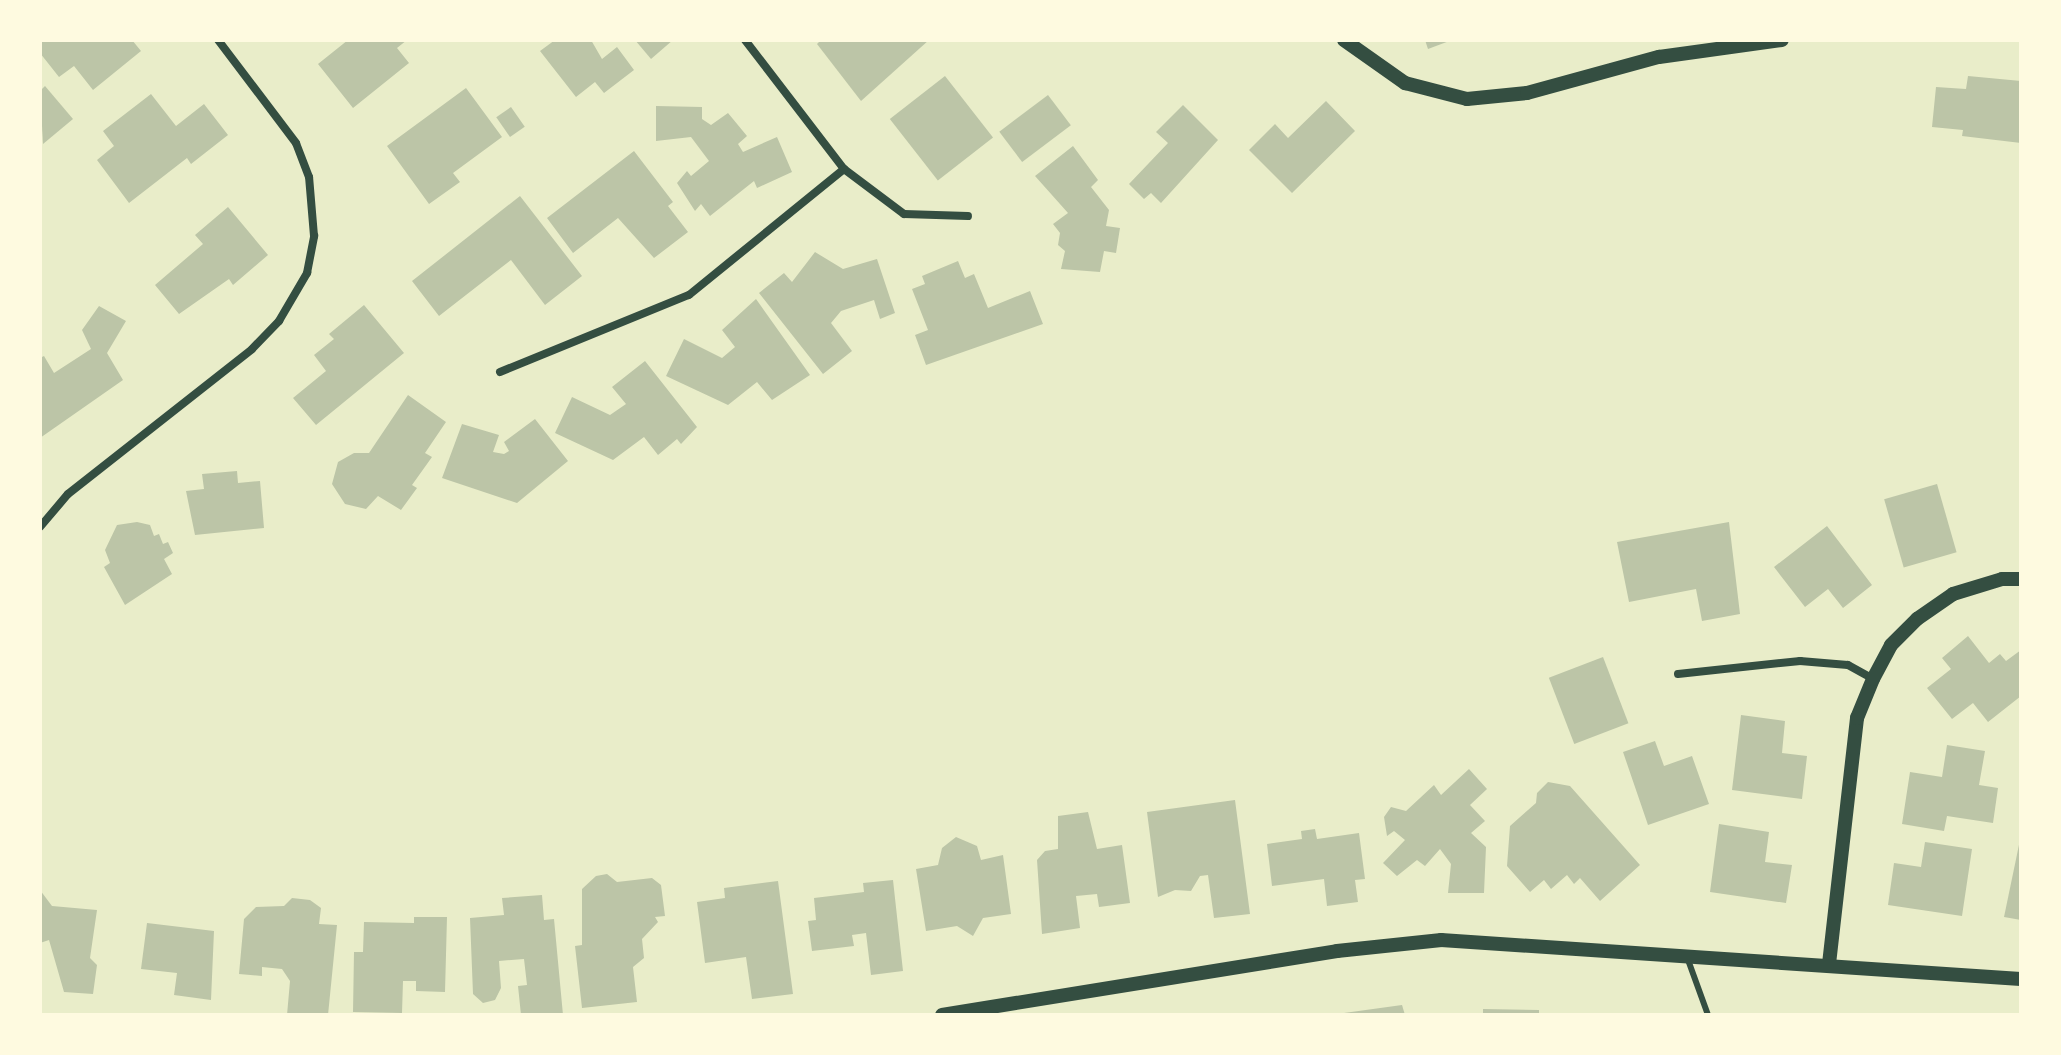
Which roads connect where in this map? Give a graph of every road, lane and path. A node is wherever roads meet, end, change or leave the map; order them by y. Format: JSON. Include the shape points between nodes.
{"nodes":[{"id":1,"x":218,"y":40,"type":"edge"},
{"id":2,"x":745,"y":40,"type":"edge"},
{"id":3,"x":1344,"y":40,"type":"edge"},
{"id":4,"x":1782,"y":40,"type":"edge"},
{"id":5,"x":844,"y":169,"type":"junction"},
{"id":6,"x":968,"y":216,"type":"dead end"},
{"id":7,"x":500,"y":372,"type":"dead end"},
{"id":8,"x":40,"y":527,"type":"edge"},
{"id":9,"x":2021,"y":579,"type":"edge"},
{"id":10,"x":1678,"y":674,"type":"dead end"},
{"id":11,"x":1873,"y":679,"type":"junction"},
{"id":12,"x":1685,"y":954,"type":"junction"},
{"id":13,"x":1829,"y":964,"type":"junction"},
{"id":14,"x":2021,"y":979,"type":"edge"},
{"id":15,"x":942,"y":1015,"type":"edge"},
{"id":16,"x":1708,"y":1015,"type":"edge"}],
"edges":[{"from":1,"to":8,"type":"street","via":[[296,143],[309,177],[314,236],[307,273],[279,321],[252,349],[68,494]]},
{"from":2,"to":5,"type":"street"},
{"from":3,"to":4,"type":"street","via":[[1405,83],[1467,99],[1527,93],[1659,57]]},
{"from":5,"to":6,"type":"street","via":[[904,214]]},
{"from":5,"to":7,"type":"street","via":[[689,295]]},
{"from":9,"to":11,"type":"street","via":[[2002,579],[1941,602],[1891,645]]},
{"from":10,"to":11,"type":"street","via":[[1800,661],[1848,665]]},
{"from":11,"to":13,"type":"street","via":[[1857,718]]},
{"from":12,"to":13,"type":"street"},
{"from":12,"to":15,"type":"street","via":[[1441,940],[1337,951]]},
{"from":12,"to":16,"type":"lane"},
{"from":13,"to":14,"type":"street"}]}
